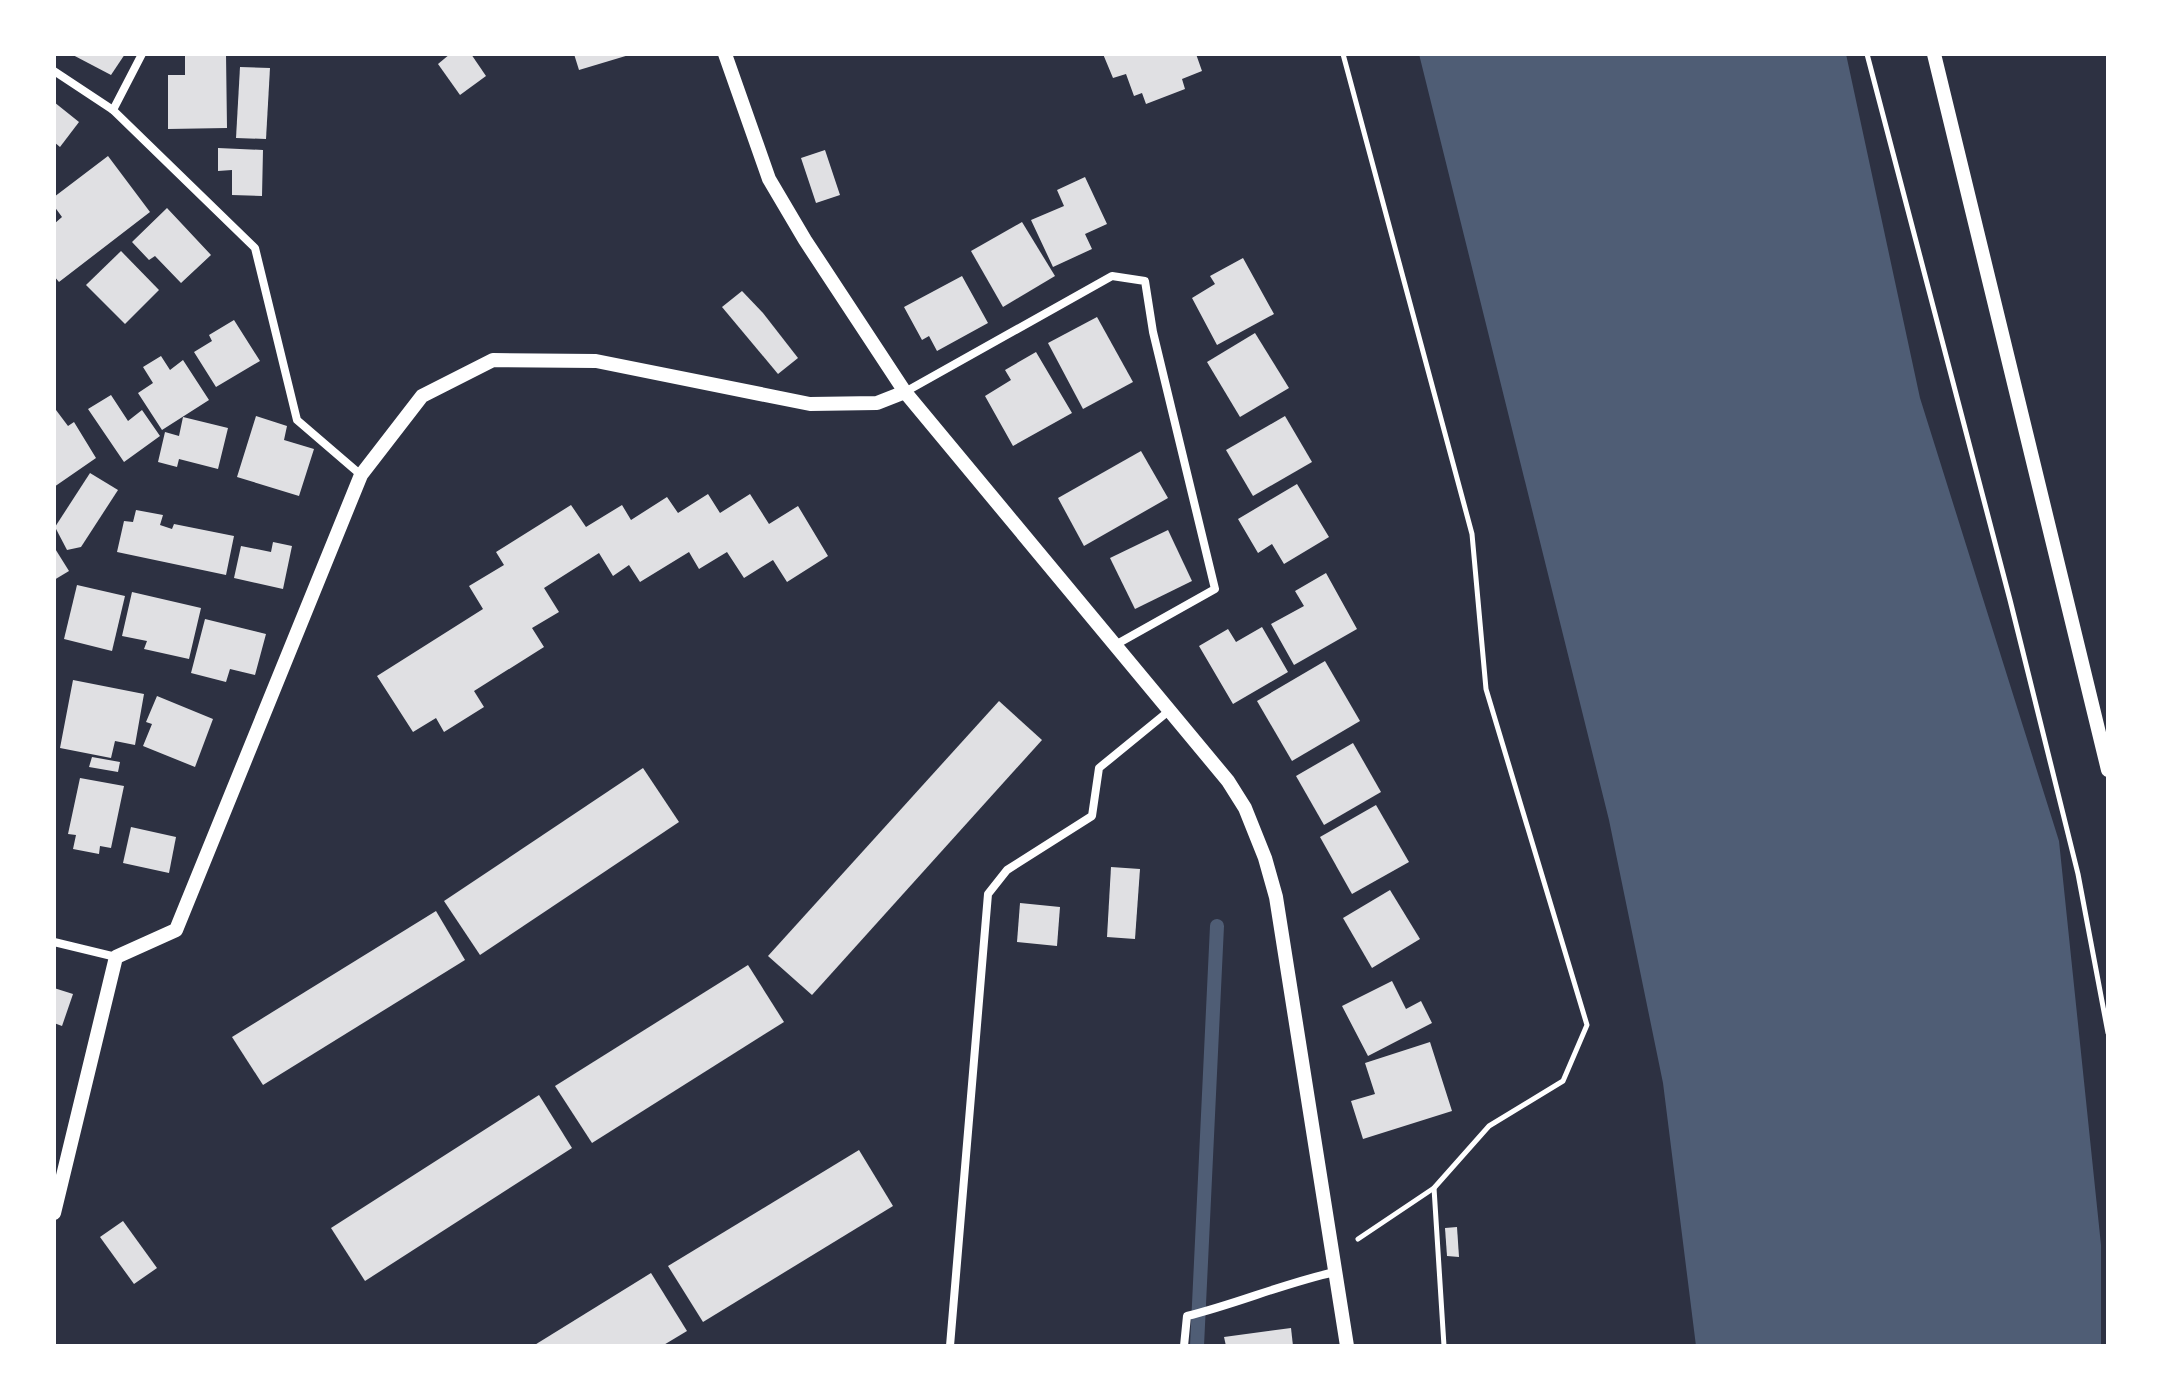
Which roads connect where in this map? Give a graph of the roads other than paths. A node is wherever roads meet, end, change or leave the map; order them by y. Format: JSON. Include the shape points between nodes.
{"nodes":[{"id":1,"x":142,"y":54,"type":"edge"},
{"id":2,"x":725,"y":54,"type":"edge"},
{"id":3,"x":1934,"y":54,"type":"edge"},
{"id":4,"x":54,"y":71,"type":"edge"},
{"id":5,"x":113,"y":110,"type":"junction"},
{"id":6,"x":905,"y":392,"type":"junction"},
{"id":7,"x":361,"y":475,"type":"junction"},
{"id":8,"x":1117,"y":644,"type":"junction"},
{"id":9,"x":1170,"y":710,"type":"junction"},
{"id":10,"x":2108,"y":770,"type":"edge"},
{"id":11,"x":54,"y":942,"type":"edge"},
{"id":12,"x":116,"y":957,"type":"junction"},
{"id":13,"x":54,"y":1213,"type":"edge"},
{"id":14,"x":1335,"y":1272,"type":"junction"},
{"id":15,"x":950,"y":1346,"type":"edge"},
{"id":16,"x":1184,"y":1346,"type":"edge"},
{"id":17,"x":1347,"y":1346,"type":"edge"}],
"edges":[{"from":1,"to":5,"type":"street"},
{"from":2,"to":6,"type":"street","via":[[769,179]]},
{"from":3,"to":10,"type":"street"},
{"from":4,"to":5,"type":"street"},
{"from":5,"to":7,"type":"street","via":[[255,248],[297,420]]},
{"from":6,"to":7,"type":"street","via":[[877,403],[810,404],[596,361],[493,360],[422,396]]},
{"from":6,"to":8,"type":"street"},
{"from":6,"to":8,"type":"street","via":[[1112,276],[1145,281],[1215,589]]},
{"from":7,"to":12,"type":"street","via":[[176,930]]},
{"from":8,"to":9,"type":"street"},
{"from":9,"to":14,"type":"street","via":[[1228,781],[1265,858],[1279,910]]},
{"from":9,"to":15,"type":"street","via":[[1099,768],[1092,816],[1007,870],[988,894]]},
{"from":11,"to":12,"type":"street"},
{"from":12,"to":13,"type":"street"},
{"from":14,"to":16,"type":"street","via":[[1187,1316]]},
{"from":14,"to":17,"type":"street"}]}
